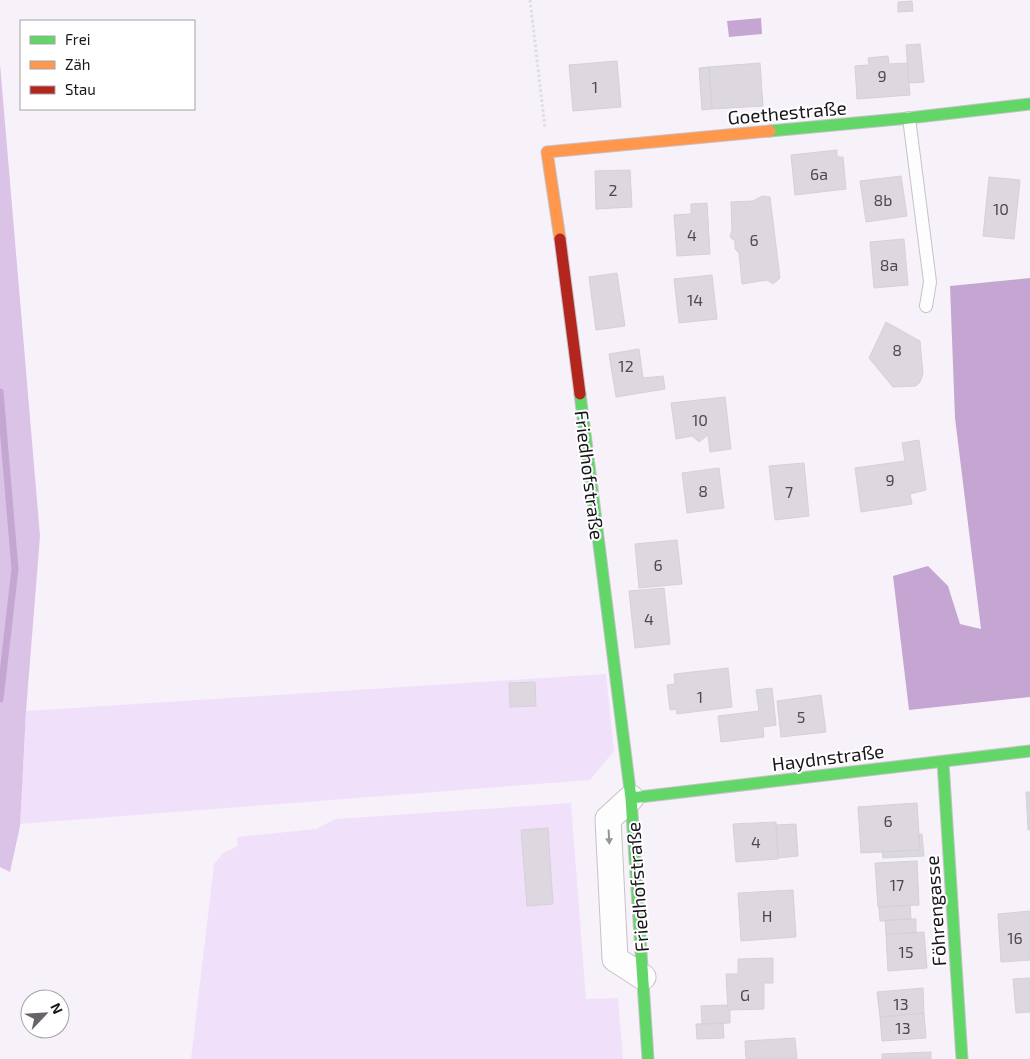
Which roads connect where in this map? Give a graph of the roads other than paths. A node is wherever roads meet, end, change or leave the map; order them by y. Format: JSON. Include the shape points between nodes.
{"nodes":[{"id":1,"x":1030,"y":104,"type":"edge"},
{"id":2,"x":909,"y":118,"type":"junction"},
{"id":3,"x":547,"y":152,"type":"joint"},
{"id":4,"x":926,"y":306,"type":"dead end"},
{"id":5,"x":1030,"y":751,"type":"edge"},
{"id":6,"x":944,"y":762,"type":"junction"},
{"id":7,"x":631,"y":798,"type":"junction"},
{"id":8,"x":643,"y":977,"type":"joint"},
{"id":9,"x":648,"y":1059,"type":"edge"},
{"id":10,"x":962,"y":1059,"type":"edge"}],
"edges":[{"from":1,"to":2,"type":"street","name":"Goethestraße"},
{"from":2,"to":3,"type":"street","name":"Goethestraße"},
{"from":2,"to":4,"type":"lane","via":[[930,282]]},
{"from":3,"to":7,"type":"street","name":"Friedhofstraße"},
{"from":5,"to":6,"type":"street","name":"Haydnstraße"},
{"from":6,"to":7,"type":"street","name":"Haydnstraße"},
{"from":6,"to":10,"type":"street","name":"Föhrengasse"},
{"from":7,"to":8,"type":"street","name":"Friedhofstraße","via":[[608,819],[615,959]]},
{"from":8,"to":9,"type":"street","name":"Friedhofstraße"}]}
